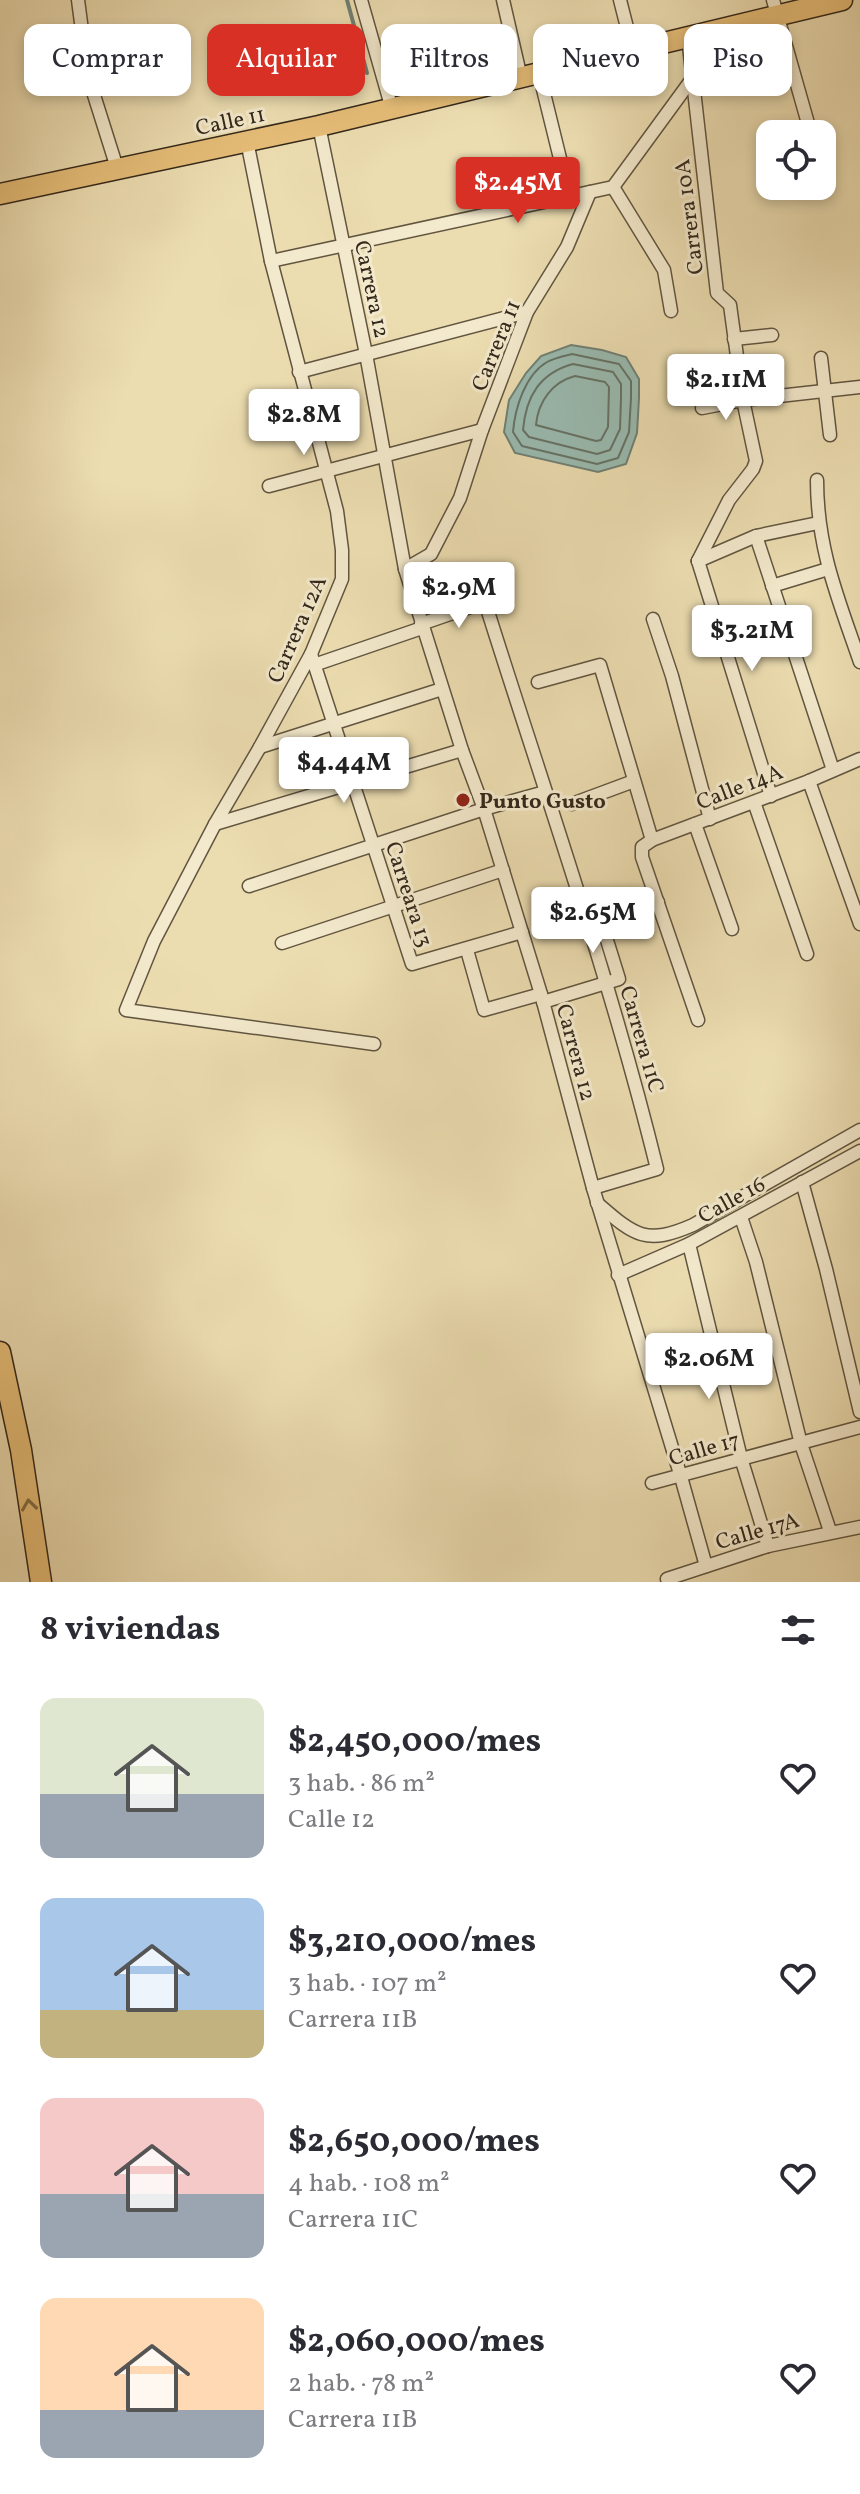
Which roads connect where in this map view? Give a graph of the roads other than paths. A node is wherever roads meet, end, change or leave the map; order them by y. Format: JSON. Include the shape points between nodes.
{"nodes":[{"id":1,"x":78,"y":0,"type":"edge"},
{"id":2,"x":361,"y":0,"type":"edge"},
{"id":3,"x":503,"y":0,"type":"edge"},
{"id":4,"x":620,"y":0,"type":"edge"},
{"id":5,"x":842,"y":0,"type":"edge"},
{"id":6,"x":775,"y":8,"type":"edge"},
{"id":7,"x":626,"y":24,"type":"edge"},
{"id":8,"x":727,"y":24,"type":"edge"},
{"id":9,"x":533,"y":75,"type":"edge"},
{"id":10,"x":530,"y":76,"type":"junction"},
{"id":11,"x":684,"y":90,"type":"edge"},
{"id":12,"x":694,"y":96,"type":"edge"},
{"id":13,"x":392,"y":109,"type":"junction"},
{"id":14,"x":807,"y":120,"type":"edge"},
{"id":15,"x":319,"y":126,"type":"junction"},
{"id":16,"x":247,"y":141,"type":"junction"},
{"id":17,"x":117,"y":168,"type":"junction"},
{"id":18,"x":613,"y":187,"type":"junction"},
{"id":19,"x":590,"y":192,"type":"junction"},
{"id":20,"x":0,"y":194,"type":"edge"},
{"id":21,"x":569,"y":195,"type":"junction"},
{"id":22,"x":343,"y":244,"type":"junction"},
{"id":23,"x":271,"y":261,"type":"junction"},
{"id":24,"x":671,"y":311,"type":"dead end"},
{"id":25,"x":527,"y":312,"type":"junction"},
{"id":26,"x":772,"y":335,"type":"dead end"},
{"id":27,"x":734,"y":339,"type":"junction"},
{"id":28,"x":366,"y":354,"type":"junction"},
{"id":29,"x":821,"y":358,"type":"dead end"},
{"id":30,"x":299,"y":372,"type":"junction"},
{"id":31,"x":860,"y":387,"type":"edge"},
{"id":32,"x":824,"y":390,"type":"junction"},
{"id":33,"x":743,"y":400,"type":"junction"},
{"id":34,"x":702,"y":408,"type":"dead end"},
{"id":35,"x":482,"y":430,"type":"junction"},
{"id":36,"x":830,"y":435,"type":"dead end"},
{"id":37,"x":385,"y":457,"type":"junction"},
{"id":38,"x":326,"y":470,"type":"junction"},
{"id":39,"x":817,"y":480,"type":"dead end"},
{"id":40,"x":269,"y":486,"type":"dead end"},
{"id":41,"x":818,"y":523,"type":"junction"},
{"id":42,"x":756,"y":536,"type":"junction"},
{"id":43,"x":698,"y":561,"type":"junction"},
{"id":44,"x":405,"y":569,"type":"junction"},
{"id":45,"x":828,"y":569,"type":"junction"},
{"id":46,"x":772,"y":586,"type":"junction"},
{"id":47,"x":653,"y":619,"type":"dead end"},
{"id":48,"x":422,"y":626,"type":"junction"},
{"id":49,"x":312,"y":660,"type":"junction"},
{"id":50,"x":860,"y":662,"type":"edge"},
{"id":51,"x":538,"y":682,"type":"dead end"},
{"id":52,"x":442,"y":689,"type":"junction"},
{"id":53,"x":333,"y":724,"type":"junction"},
{"id":54,"x":260,"y":747,"type":"junction"},
{"id":55,"x":462,"y":750,"type":"junction"},
{"id":56,"x":860,"y":759,"type":"edge"},
{"id":57,"x":833,"y":770,"type":"junction"},
{"id":58,"x":634,"y":781,"type":"junction"},
{"id":59,"x":809,"y":781,"type":"junction"},
{"id":60,"x":353,"y":784,"type":"junction"},
{"id":61,"x":545,"y":792,"type":"junction"},
{"id":62,"x":771,"y":796,"type":"junction"},
{"id":63,"x":754,"y":802,"type":"junction"},
{"id":64,"x":572,"y":804,"type":"dead end"},
{"id":65,"x":484,"y":809,"type":"junction"},
{"id":66,"x":710,"y":819,"type":"junction"},
{"id":67,"x":215,"y":824,"type":"junction"},
{"id":68,"x":695,"y":824,"type":"junction"},
{"id":69,"x":652,"y":840,"type":"junction"},
{"id":70,"x":372,"y":844,"type":"junction"},
{"id":71,"x":503,"y":870,"type":"junction"},
{"id":72,"x":249,"y":886,"type":"dead end"},
{"id":73,"x":658,"y":902,"type":"junction"},
{"id":74,"x":393,"y":906,"type":"junction"},
{"id":75,"x":860,"y":924,"type":"edge"},
{"id":76,"x":732,"y":929,"type":"dead end"},
{"id":77,"x":522,"y":932,"type":"junction"},
{"id":78,"x":282,"y":943,"type":"dead end"},
{"id":79,"x":467,"y":950,"type":"junction"},
{"id":80,"x":807,"y":954,"type":"dead end"},
{"id":81,"x":606,"y":984,"type":"junction"},
{"id":82,"x":542,"y":998,"type":"junction"},
{"id":83,"x":698,"y":1020,"type":"dead end"},
{"id":84,"x":374,"y":1044,"type":"dead end"},
{"id":85,"x":860,"y":1130,"type":"edge"},
{"id":86,"x":860,"y":1152,"type":"edge"},
{"id":87,"x":802,"y":1182,"type":"junction"},
{"id":88,"x":593,"y":1188,"type":"junction"},
{"id":89,"x":597,"y":1203,"type":"junction"},
{"id":90,"x":741,"y":1217,"type":"junction"},
{"id":91,"x":689,"y":1244,"type":"junction"},
{"id":92,"x":618,"y":1275,"type":"junction"},
{"id":93,"x":0,"y":1352,"type":"edge"},
{"id":94,"x":860,"y":1412,"type":"edge"},
{"id":95,"x":860,"y":1427,"type":"edge"},
{"id":96,"x":801,"y":1444,"type":"junction"},
{"id":97,"x":741,"y":1458,"type":"junction"},
{"id":98,"x":681,"y":1477,"type":"junction"},
{"id":99,"x":652,"y":1483,"type":"dead end"},
{"id":100,"x":860,"y":1527,"type":"edge"},
{"id":101,"x":830,"y":1531,"type":"junction"},
{"id":102,"x":768,"y":1546,"type":"junction"},
{"id":103,"x":706,"y":1566,"type":"junction"},
{"id":104,"x":667,"y":1579,"type":"dead end"},
{"id":105,"x":41,"y":1582,"type":"edge"}],
"edges":[{"from":1,"to":17,"type":"street","via":[[88,76]]},
{"from":2,"to":13,"type":"street"},
{"from":3,"to":10,"type":"street"},
{"from":4,"to":7,"type":"street"},
{"from":5,"to":6,"type":"main road","name":"Calle 11"},
{"from":6,"to":8,"type":"main road","name":"Calle 11"},
{"from":6,"to":14,"type":"street"},
{"from":9,"to":10,"type":"main road","name":"Calle 11"},
{"from":10,"to":13,"type":"main road","name":"Calle 11"},
{"from":10,"to":21,"type":"street"},
{"from":11,"to":18,"type":"street"},
{"from":12,"to":27,"type":"street","name":"Carrera 10A","via":[[717,293],[730,305]]},
{"from":13,"to":15,"type":"main road","name":"Calle 11"},
{"from":15,"to":16,"type":"main road","name":"Calle 11"},
{"from":15,"to":22,"type":"street","name":"Carrera 12"},
{"from":16,"to":17,"type":"main road","name":"Calle 11"},
{"from":16,"to":23,"type":"street","name":"Carrera 12A"},
{"from":17,"to":20,"type":"main road","name":"Calle 11"},
{"from":18,"to":19,"type":"street"},
{"from":18,"to":24,"type":"street","via":[[664,270]]},
{"from":19,"to":21,"type":"street"},
{"from":19,"to":25,"type":"street","name":"Carrera 11","via":[[567,247]]},
{"from":21,"to":22,"type":"street"},
{"from":22,"to":23,"type":"street"},
{"from":22,"to":28,"type":"street","name":"Carrera 12"},
{"from":23,"to":30,"type":"street","name":"Carrera 12A"},
{"from":25,"to":28,"type":"street"},
{"from":25,"to":35,"type":"street","name":"Carrera 11"},
{"from":26,"to":27,"type":"street"},
{"from":27,"to":33,"type":"street","name":"Carrera 10A"},
{"from":28,"to":30,"type":"street"},
{"from":28,"to":37,"type":"street","name":"Carrera 12"},
{"from":29,"to":32,"type":"street"},
{"from":30,"to":38,"type":"street","name":"Carrera 12A"},
{"from":31,"to":32,"type":"street"},
{"from":32,"to":33,"type":"street"},
{"from":32,"to":36,"type":"street"},
{"from":33,"to":34,"type":"street"},
{"from":33,"to":43,"type":"street","name":"Carrera 10A","via":[[756,461]]},
{"from":35,"to":37,"type":"street"},
{"from":35,"to":44,"type":"street","via":[[460,498],[431,554]]},
{"from":37,"to":38,"type":"street"},
{"from":37,"to":44,"type":"street","name":"Carrera 12"},
{"from":38,"to":40,"type":"street"},
{"from":38,"to":49,"type":"street","name":"Carrera 12A","via":[[337,511],[342,579]]},
{"from":39,"to":41,"type":"street"},
{"from":41,"to":42,"type":"street"},
{"from":41,"to":45,"type":"street"},
{"from":42,"to":43,"type":"street"},
{"from":42,"to":46,"type":"street"},
{"from":43,"to":62,"type":"street"},
{"from":44,"to":48,"type":"street","name":"Carrera 12"},
{"from":45,"to":46,"type":"street"},
{"from":45,"to":50,"type":"street"},
{"from":46,"to":57,"type":"street"},
{"from":47,"to":66,"type":"street"},
{"from":48,"to":49,"type":"street"},
{"from":48,"to":52,"type":"street","name":"Carrera 12"},
{"from":48,"to":61,"type":"street","name":"Carrera 11C","via":[[485,602]]},
{"from":49,"to":53,"type":"street","name":"Carreara 13"},
{"from":49,"to":54,"type":"street","name":"Carrera 12A"},
{"from":51,"to":58,"type":"street","via":[[600,665]]},
{"from":52,"to":53,"type":"street"},
{"from":52,"to":55,"type":"street","name":"Carrera 12"},
{"from":53,"to":54,"type":"street"},
{"from":53,"to":60,"type":"street","name":"Carreara 13"},
{"from":54,"to":67,"type":"street","name":"Carrera 12A"},
{"from":55,"to":60,"type":"street"},
{"from":55,"to":65,"type":"street","name":"Carrera 12"},
{"from":56,"to":57,"type":"street","name":"Calle 14A"},
{"from":57,"to":59,"type":"street","name":"Calle 14A"},
{"from":58,"to":64,"type":"street"},
{"from":58,"to":69,"type":"street"},
{"from":59,"to":62,"type":"street","name":"Calle 14A"},
{"from":59,"to":75,"type":"street"},
{"from":60,"to":67,"type":"street"},
{"from":60,"to":70,"type":"street","name":"Carreara 13"},
{"from":61,"to":65,"type":"street"},
{"from":61,"to":81,"type":"street","name":"Carrera 11C"},
{"from":62,"to":63,"type":"street","name":"Calle 14A"},
{"from":63,"to":66,"type":"street","name":"Calle 14A"},
{"from":63,"to":80,"type":"street"},
{"from":65,"to":70,"type":"street"},
{"from":65,"to":71,"type":"street","name":"Carrera 12"},
{"from":66,"to":68,"type":"street","name":"Calle 14A"},
{"from":67,"to":84,"type":"street","name":"Carrera 12A","via":[[154,941],[126,1010]]},
{"from":68,"to":69,"type":"street","name":"Calle 14A"},
{"from":68,"to":76,"type":"street"},
{"from":69,"to":73,"type":"street","via":[[642,847],[642,857]]},
{"from":70,"to":72,"type":"street"},
{"from":70,"to":74,"type":"street","name":"Carreara 13"},
{"from":71,"to":74,"type":"street"},
{"from":71,"to":77,"type":"street","name":"Carrera 12"},
{"from":73,"to":81,"type":"street","via":[[601,921],[619,979]]},
{"from":73,"to":83,"type":"street"},
{"from":74,"to":78,"type":"street"},
{"from":74,"to":79,"type":"street","name":"Carreara 13","via":[[412,964]]},
{"from":77,"to":79,"type":"street"},
{"from":77,"to":82,"type":"street","name":"Carrera 12"},
{"from":79,"to":82,"type":"street","via":[[484,1010]]},
{"from":81,"to":82,"type":"street"},
{"from":81,"to":88,"type":"street","name":"Carrera 11C","via":[[657,1169]]},
{"from":82,"to":88,"type":"street","name":"Carrera 12"},
{"from":85,"to":89,"type":"street","via":[[670,1235],[646,1236],[626,1228]]},
{"from":86,"to":87,"type":"street","name":"Calle 16"},
{"from":87,"to":90,"type":"street","name":"Calle 16"},
{"from":87,"to":94,"type":"street"},
{"from":88,"to":89,"type":"street","name":"Carrera 12"},
{"from":89,"to":92,"type":"street","name":"Carrera 12"},
{"from":90,"to":91,"type":"street","name":"Calle 16"},
{"from":90,"to":96,"type":"street"},
{"from":91,"to":92,"type":"street","name":"Calle 16"},
{"from":91,"to":97,"type":"street"},
{"from":92,"to":98,"type":"street","name":"Carrera 12"},
{"from":105,"to":93,"type":"main road","one_way":true},
{"from":95,"to":96,"type":"street","name":"Calle 17"},
{"from":96,"to":97,"type":"street","name":"Calle 17"},
{"from":96,"to":101,"type":"street"},
{"from":97,"to":98,"type":"street","name":"Calle 17"},
{"from":97,"to":102,"type":"street"},
{"from":98,"to":99,"type":"street","name":"Calle 17"},
{"from":98,"to":103,"type":"street","name":"Carrera 12"},
{"from":100,"to":101,"type":"street","name":"Calle 17A"},
{"from":101,"to":102,"type":"street","name":"Calle 17A"},
{"from":102,"to":103,"type":"street","name":"Calle 17A"},
{"from":103,"to":104,"type":"street","name":"Calle 17A"}]}
